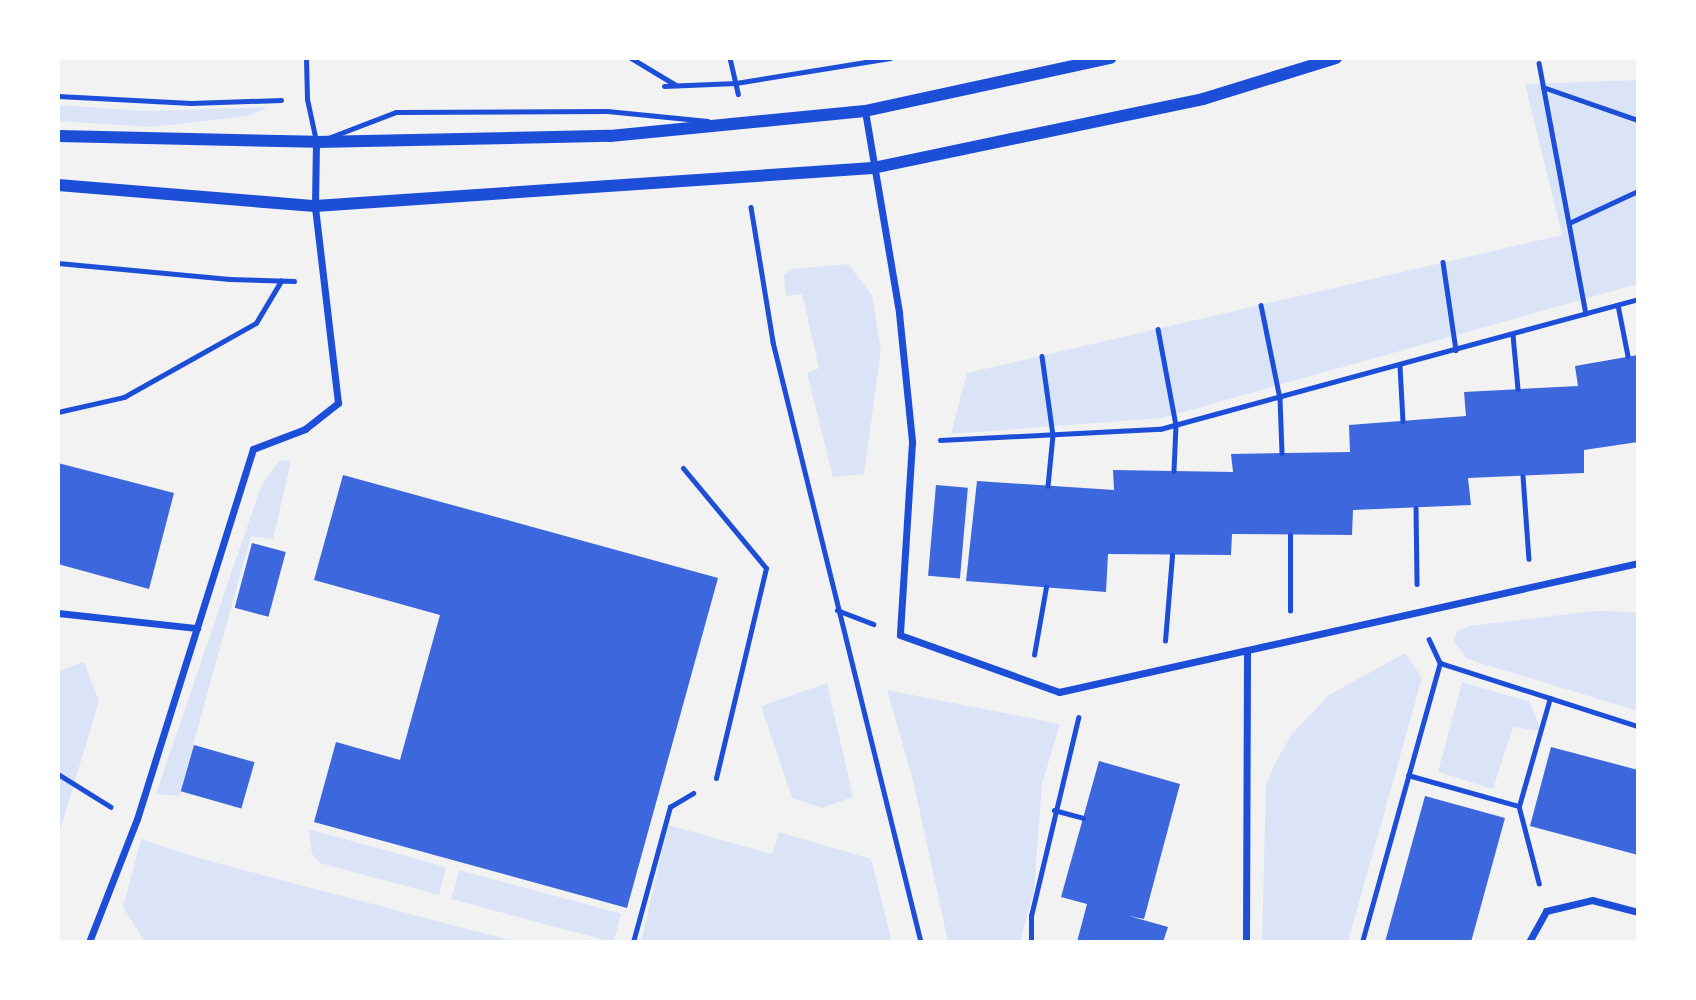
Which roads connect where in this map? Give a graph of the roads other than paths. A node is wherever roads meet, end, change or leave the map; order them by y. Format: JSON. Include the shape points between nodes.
{"nodes":[{"id":1,"x":306,"y":58,"type":"edge"},
{"id":2,"x":1110,"y":58,"type":"edge"},
{"id":3,"x":1336,"y":58,"type":"edge"},
{"id":4,"x":865,"y":111,"type":"junction"},
{"id":5,"x":743,"y":124,"type":"junction"},
{"id":6,"x":58,"y":136,"type":"edge"},
{"id":7,"x":316,"y":142,"type":"junction"},
{"id":8,"x":873,"y":168,"type":"junction"},
{"id":9,"x":58,"y":185,"type":"edge"},
{"id":10,"x":315,"y":206,"type":"junction"},
{"id":11,"x":683,"y":468,"type":"dead end"},
{"id":12,"x":1638,"y":562,"type":"edge"},
{"id":13,"x":58,"y":613,"type":"edge"},
{"id":14,"x":197,"y":628,"type":"junction"},
{"id":15,"x":1247,"y":652,"type":"junction"},
{"id":16,"x":716,"y":778,"type":"road end"},
{"id":17,"x":1638,"y":912,"type":"edge"},
{"id":18,"x":89,"y":942,"type":"edge"},
{"id":19,"x":1246,"y":942,"type":"edge"},
{"id":20,"x":1529,"y":942,"type":"edge"}],
"edges":[{"from":1,"to":7,"type":"lane","via":[[307,99]]},
{"from":2,"to":4,"type":"street"},
{"from":3,"to":8,"type":"street","via":[[1203,99]]},
{"from":4,"to":5,"type":"street"},
{"from":4,"to":8,"type":"street"},
{"from":5,"to":7,"type":"street","via":[[610,136]]},
{"from":5,"to":7,"type":"lane","via":[[607,111],[396,112]]},
{"from":6,"to":7,"type":"street"},
{"from":7,"to":10,"type":"street"},
{"from":8,"to":10,"type":"street"},
{"from":8,"to":15,"type":"street","via":[[899,313],[912,442],[900,635],[1059,692]]},
{"from":9,"to":10,"type":"street"},
{"from":10,"to":14,"type":"street","via":[[338,403],[305,429],[253,449]]},
{"from":11,"to":16,"type":"lane","via":[[766,568]]},
{"from":12,"to":15,"type":"street"},
{"from":13,"to":14,"type":"street"},
{"from":14,"to":18,"type":"street","via":[[137,819]]},
{"from":15,"to":19,"type":"street"},
{"from":17,"to":20,"type":"street","via":[[1592,900],[1546,911]]}]}
